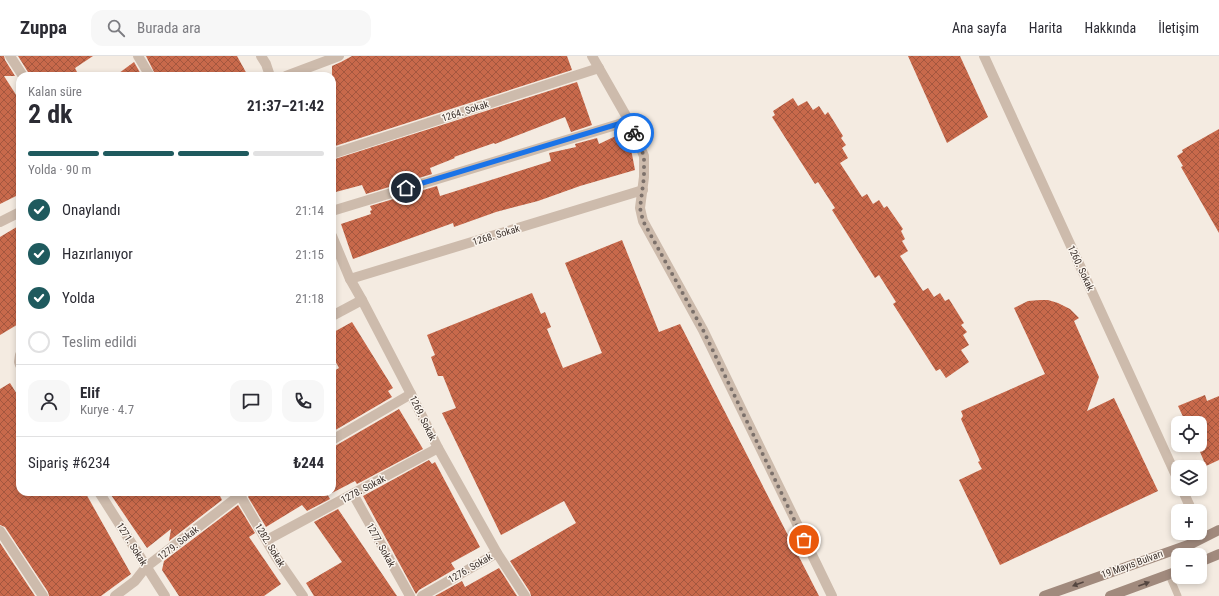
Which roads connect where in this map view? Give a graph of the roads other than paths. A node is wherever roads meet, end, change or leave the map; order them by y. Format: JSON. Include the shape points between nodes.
{"nodes":[{"id":1,"x":10,"y":56,"type":"edge"},
{"id":2,"x":138,"y":56,"type":"edge"},
{"id":3,"x":261,"y":56,"type":"edge"},
{"id":4,"x":338,"y":56,"type":"edge"},
{"id":5,"x":592,"y":56,"type":"edge"},
{"id":6,"x":984,"y":56,"type":"edge"},
{"id":7,"x":599,"y":68,"type":"junction"},
{"id":8,"x":20,"y":72,"type":"edge"},
{"id":9,"x":148,"y":72,"type":"edge"},
{"id":10,"x":269,"y":72,"type":"edge"},
{"id":11,"x":296,"y":72,"type":"edge"},
{"id":12,"x":628,"y":121,"type":"junction"},
{"id":13,"x":336,"y":153,"type":"edge"},
{"id":14,"x":643,"y":190,"type":"junction"},
{"id":15,"x":336,"y":210,"type":"edge"},
{"id":16,"x":16,"y":214,"type":"edge"},
{"id":17,"x":0,"y":222,"type":"edge"},
{"id":18,"x":336,"y":246,"type":"edge"},
{"id":19,"x":350,"y":279,"type":"junction"},
{"id":20,"x":362,"y":300,"type":"junction"},
{"id":21,"x":336,"y":314,"type":"edge"},
{"id":22,"x":411,"y":394,"type":"junction"},
{"id":23,"x":336,"y":438,"type":"edge"},
{"id":24,"x":438,"y":448,"type":"junction"},
{"id":25,"x":1171,"y":465,"type":"edge"},
{"id":26,"x":353,"y":494,"type":"junction"},
{"id":27,"x":102,"y":496,"type":"edge"},
{"id":28,"x":237,"y":496,"type":"edge"},
{"id":29,"x":243,"y":496,"type":"edge"},
{"id":30,"x":1219,"y":530,"type":"edge"},
{"id":31,"x":0,"y":531,"type":"edge"},
{"id":32,"x":1207,"y":531,"type":"edge"},
{"id":33,"x":267,"y":540,"type":"junction"},
{"id":34,"x":1195,"y":540,"type":"edge"},
{"id":35,"x":497,"y":553,"type":"junction"},
{"id":36,"x":1219,"y":554,"type":"edge"},
{"id":37,"x":1207,"y":559,"type":"edge"},
{"id":38,"x":146,"y":567,"type":"junction"},
{"id":39,"x":1171,"y":574,"type":"edge"},
{"id":40,"x":1176,"y":584,"type":"edge"},
{"id":41,"x":43,"y":596,"type":"edge"},
{"id":42,"x":114,"y":596,"type":"edge"},
{"id":43,"x":165,"y":596,"type":"edge"},
{"id":44,"x":303,"y":596,"type":"edge"},
{"id":45,"x":410,"y":596,"type":"edge"},
{"id":46,"x":422,"y":596,"type":"edge"},
{"id":47,"x":525,"y":596,"type":"edge"},
{"id":48,"x":832,"y":596,"type":"edge"},
{"id":49,"x":1044,"y":596,"type":"edge"},
{"id":50,"x":1110,"y":596,"type":"edge"},
{"id":51,"x":1178,"y":596,"type":"edge"}],
"edges":[{"from":1,"to":8,"type":"street"},
{"from":2,"to":9,"type":"street"},
{"from":3,"to":10,"type":"street"},
{"from":4,"to":11,"type":"street"},
{"from":5,"to":7,"type":"street"},
{"from":6,"to":25,"type":"street","name":"1260. Sokak"},
{"from":7,"to":12,"type":"street"},
{"from":7,"to":13,"type":"street","name":"1264. Sokak"},
{"from":12,"to":14,"type":"street","via":[[644,156]]},
{"from":12,"to":15,"type":"street"},
{"from":14,"to":19,"type":"street","name":"1268. Sokak"},
{"from":14,"to":48,"type":"street","via":[[640,208],[643,221],[703,330]]},
{"from":16,"to":17,"type":"street"},
{"from":18,"to":19,"type":"street","name":"1269. Sokak"},
{"from":19,"to":20,"type":"street","name":"1269. Sokak"},
{"from":20,"to":21,"type":"street"},
{"from":20,"to":22,"type":"street","name":"1269. Sokak"},
{"from":22,"to":23,"type":"street"},
{"from":22,"to":24,"type":"street","name":"1269. Sokak"},
{"from":24,"to":26,"type":"street","name":"1278. Sokak"},
{"from":24,"to":35,"type":"street","name":"1269. Sokak"},
{"from":26,"to":33,"type":"street","name":"1278. Sokak"},
{"from":26,"to":45,"type":"street","name":"1277. Sokak"},
{"from":27,"to":38,"type":"street","name":"1271. Sokak"},
{"from":28,"to":38,"type":"street","name":"1279. Sokak"},
{"from":29,"to":33,"type":"street","name":"1282. Sokak"},
{"from":30,"to":32,"type":"main road","name":"19 Mayıs Bulvarı"},
{"from":31,"to":41,"type":"street"},
{"from":33,"to":44,"type":"street","name":"1282. Sokak"},
{"from":34,"to":49,"type":"main road","name":"19 Mayıs Bulvarı","one_way":true,"via":[[1191,544]]},
{"from":35,"to":46,"type":"street","name":"1276. Sokak"},
{"from":35,"to":47,"type":"street","name":"1269. Sokak"},
{"from":36,"to":37,"type":"main road"},
{"from":38,"to":42,"type":"street","name":"1279. Sokak","via":[[135,581]]},
{"from":38,"to":43,"type":"street","name":"1271. Sokak"},
{"from":50,"to":39,"type":"main road","one_way":true},
{"from":40,"to":51,"type":"lane"}]}
